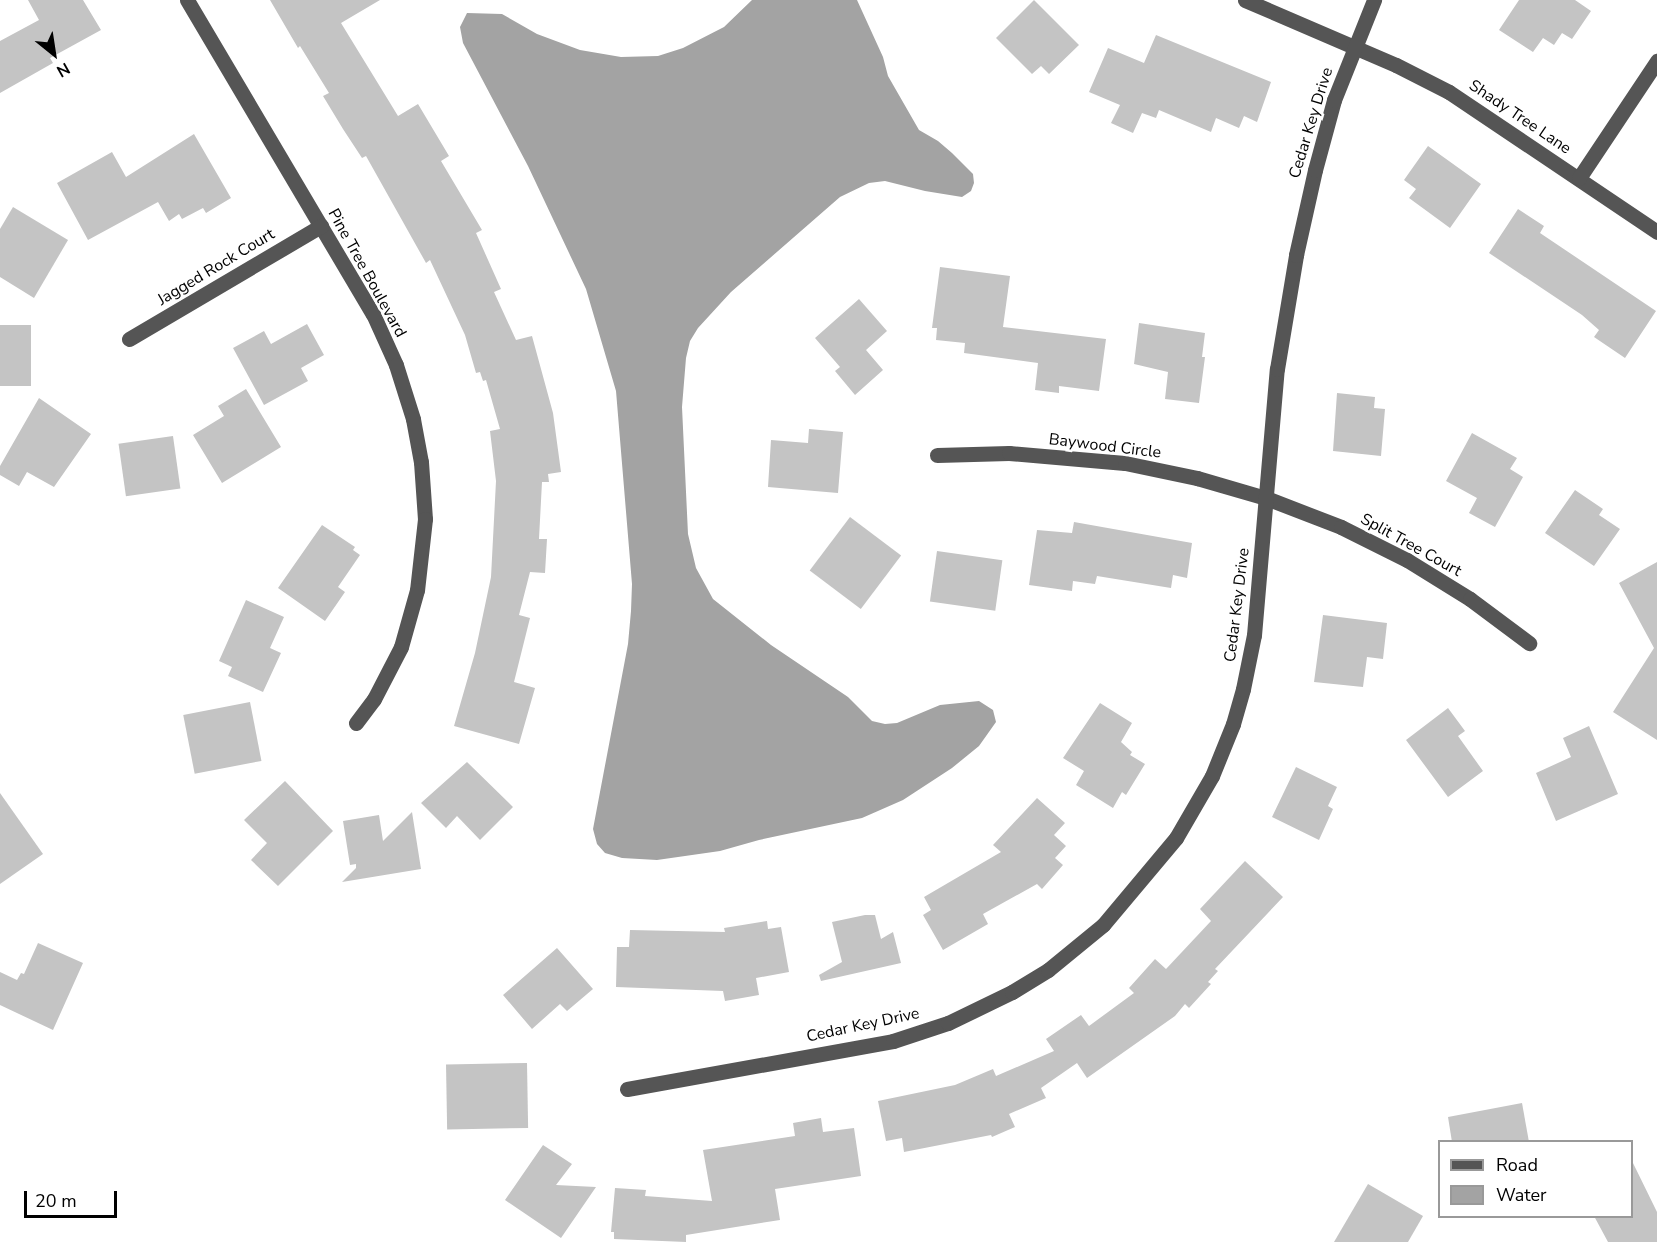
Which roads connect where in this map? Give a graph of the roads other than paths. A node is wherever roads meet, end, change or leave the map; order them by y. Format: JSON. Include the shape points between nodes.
{"nodes":[{"id":1,"x":187,"y":0,"type":"edge"},
{"id":2,"x":1245,"y":0,"type":"edge"},
{"id":3,"x":1374,"y":0,"type":"edge"},
{"id":4,"x":1354,"y":46,"type":"junction"},
{"id":5,"x":1657,"y":61,"type":"edge"},
{"id":6,"x":1578,"y":178,"type":"junction"},
{"id":7,"x":321,"y":226,"type":"junction"},
{"id":8,"x":1657,"y":232,"type":"edge"},
{"id":9,"x":129,"y":339,"type":"dead end"},
{"id":10,"x":937,"y":455,"type":"dead end"},
{"id":11,"x":1266,"y":498,"type":"junction"},
{"id":12,"x":1529,"y":643,"type":"dead end"},
{"id":13,"x":356,"y":723,"type":"dead end"},
{"id":14,"x":627,"y":1089,"type":"dead end"}],
"edges":[{"from":1,"to":7,"type":"street","name":"Pine Tree Boulevard"},
{"from":2,"to":4,"type":"street","name":"Shady Tree Lane"},
{"from":3,"to":4,"type":"street","name":"Cedar Key Drive"},
{"from":4,"to":6,"type":"street","name":"Shady Tree Lane","via":[[1449,92]]},
{"from":4,"to":11,"type":"street","name":"Cedar Key Drive","via":[[1334,100],[1296,255],[1277,369]]},
{"from":5,"to":6,"type":"street"},
{"from":6,"to":8,"type":"street","name":"Shady Tree Lane"},
{"from":7,"to":9,"type":"street","name":"Jagged Rock Court"},
{"from":7,"to":13,"type":"street","name":"Pine Tree Boulevard","via":[[373,314],[396,365],[413,419],[423,490],[423,547],[414,605],[400,647],[374,699]]},
{"from":10,"to":11,"type":"street","name":"Baywood Circle","via":[[1009,453],[1125,463]]},
{"from":11,"to":12,"type":"street","name":"Split Tree Court","via":[[1341,527],[1407,560],[1485,609]]},
{"from":11,"to":14,"type":"street","name":"Cedar Key Drive","via":[[1254,635],[1244,689],[1228,738],[1199,802],[1176,838],[1103,925],[1048,970],[1012,992],[934,1028],[893,1041]]}]}
